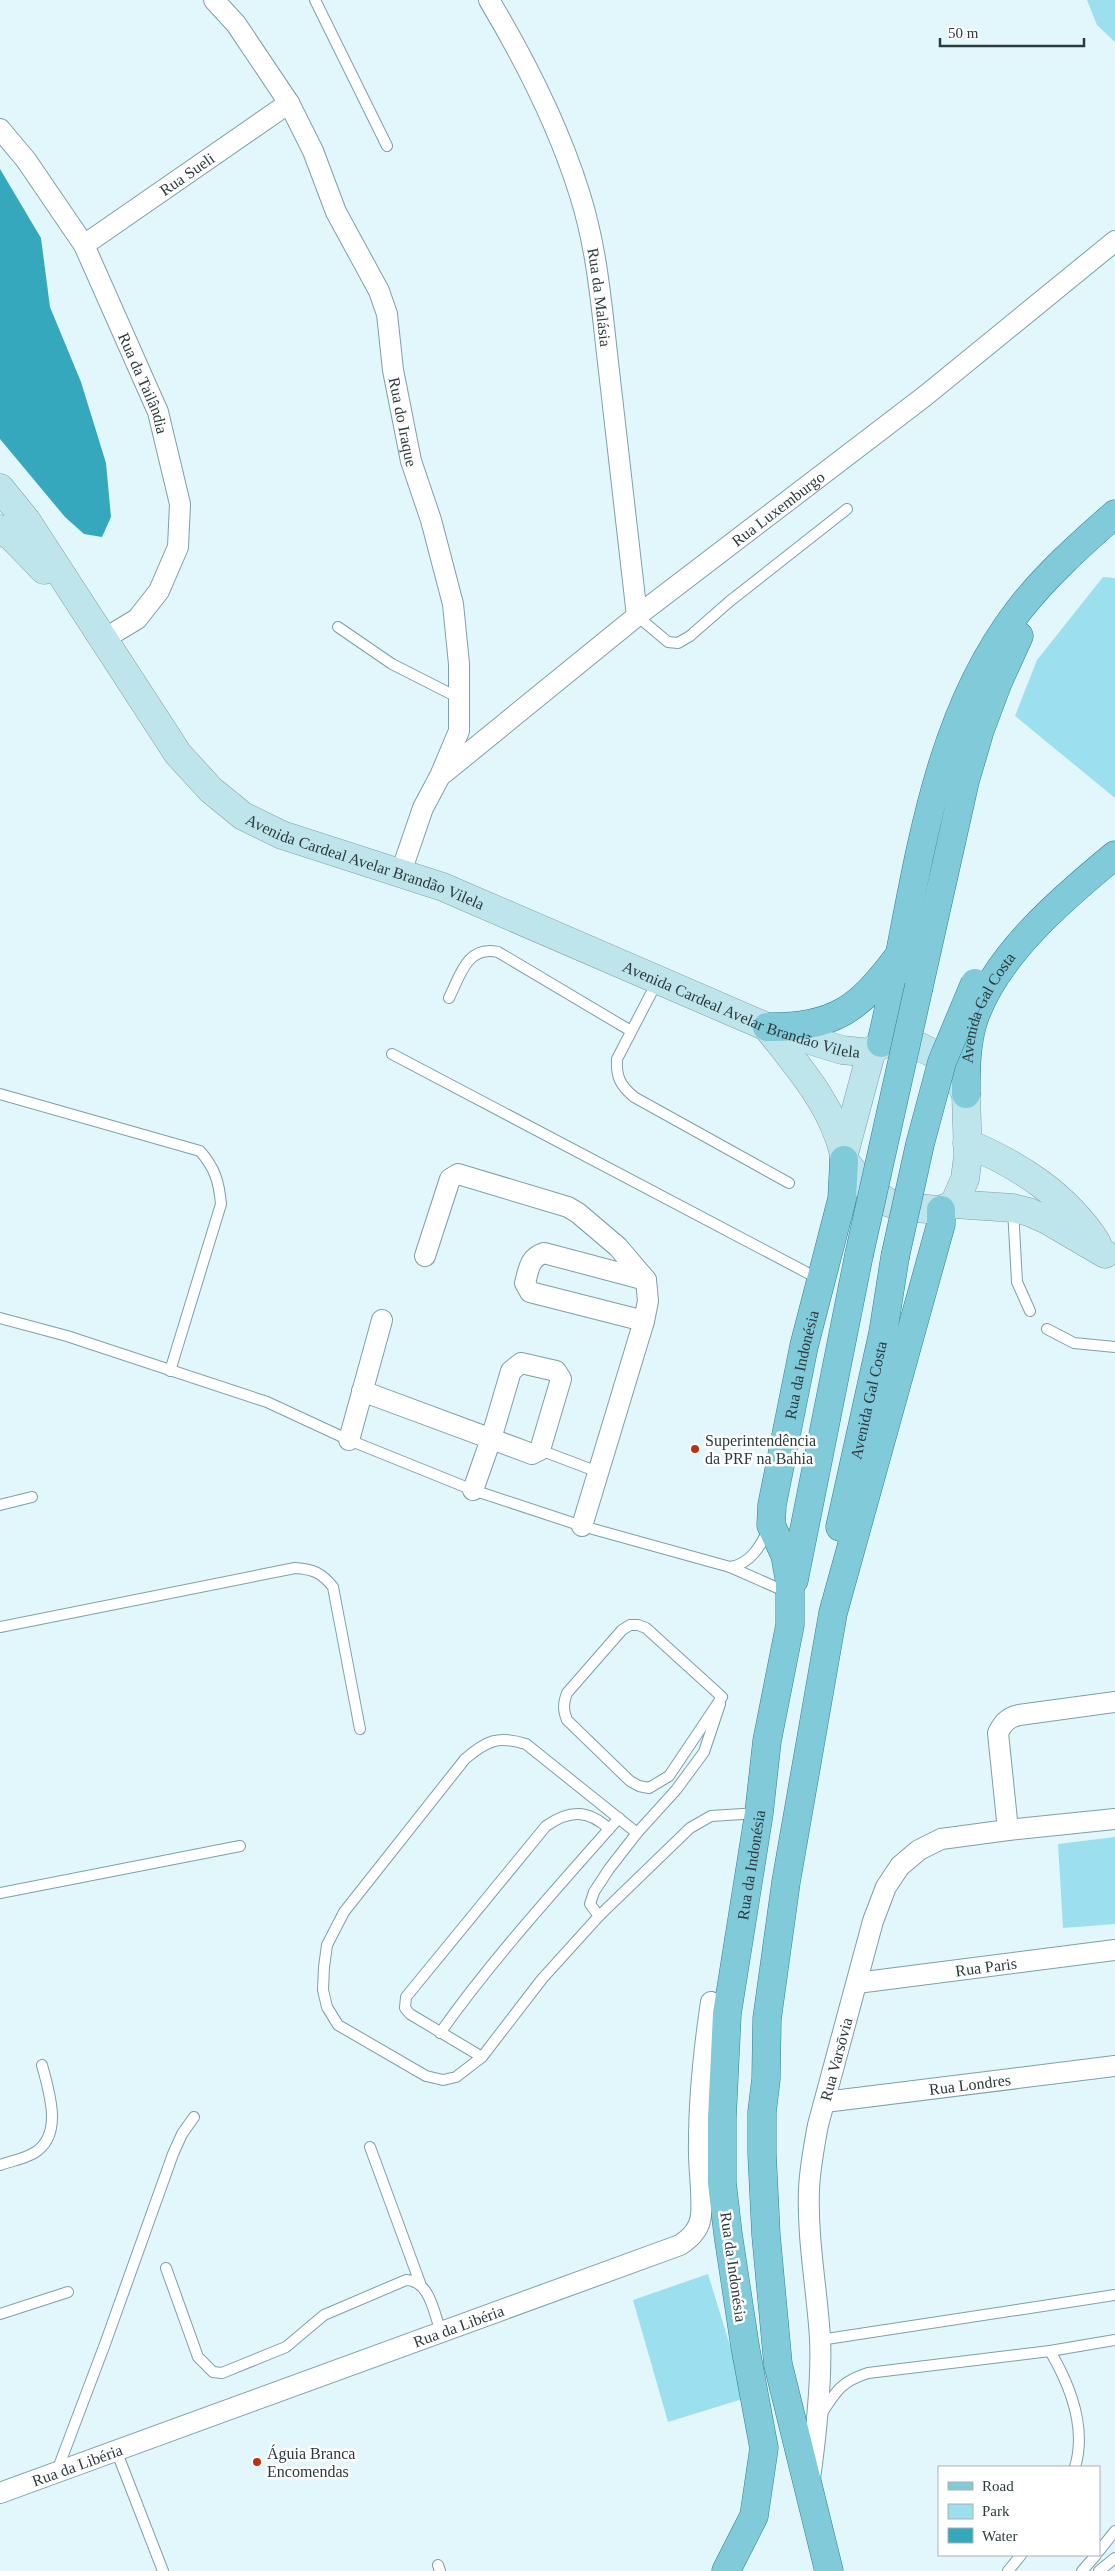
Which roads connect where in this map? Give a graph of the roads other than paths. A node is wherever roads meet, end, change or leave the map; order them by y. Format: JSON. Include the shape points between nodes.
{"nodes":[{"id":1,"x":214,"y":0,"type":"edge"},
{"id":2,"x":315,"y":0,"type":"edge"},
{"id":3,"x":489,"y":0,"type":"edge"},
{"id":4,"x":289,"y":103,"type":"junction"},
{"id":5,"x":0,"y":129,"type":"edge"},
{"id":6,"x":387,"y":146,"type":"dead end"},
{"id":7,"x":1115,"y":241,"type":"edge"},
{"id":8,"x":84,"y":245,"type":"junction"},
{"id":9,"x":0,"y":488,"type":"edge"},
{"id":10,"x":847,"y":508,"type":"dead end"},
{"id":11,"x":1115,"y":514,"type":"edge"},
{"id":12,"x":0,"y":529,"type":"edge"},
{"id":13,"x":1045,"y":580,"type":"junction"},
{"id":14,"x":84,"y":610,"type":"junction"},
{"id":15,"x":637,"y":616,"type":"junction"},
{"id":16,"x":338,"y":627,"type":"dead end"},
{"id":17,"x":102,"y":640,"type":"junction"},
{"id":18,"x":460,"y":698,"type":"junction"},
{"id":19,"x":440,"y":776,"type":"junction"},
{"id":20,"x":1115,"y":838,"type":"edge"},
{"id":21,"x":1115,"y":855,"type":"edge"},
{"id":22,"x":401,"y":872,"type":"junction"},
{"id":23,"x":900,"y":954,"type":"junction"},
{"id":24,"x":658,"y":979,"type":"junction"},
{"id":25,"x":449,"y":998,"type":"dead end"},
{"id":26,"x":767,"y":1027,"type":"junction"},
{"id":27,"x":631,"y":1031,"type":"junction"},
{"id":28,"x":876,"y":1048,"type":"junction"},
{"id":29,"x":392,"y":1054,"type":"dead end"},
{"id":30,"x":0,"y":1094,"type":"edge"},
{"id":31,"x":966,"y":1094,"type":"junction"},
{"id":32,"x":967,"y":1143,"type":"junction"},
{"id":33,"x":844,"y":1157,"type":"junction"},
{"id":34,"x":788,"y":1183,"type":"dead end"},
{"id":35,"x":948,"y":1207,"type":"junction"},
{"id":36,"x":1013,"y":1208,"type":"junction"},
{"id":37,"x":425,"y":1256,"type":"dead end"},
{"id":38,"x":1110,"y":1260,"type":"edge"},
{"id":39,"x":646,"y":1280,"type":"junction"},
{"id":40,"x":822,"y":1280,"type":"junction"},
{"id":41,"x":1030,"y":1311,"type":"dead end"},
{"id":42,"x":0,"y":1318,"type":"edge"},
{"id":43,"x":382,"y":1320,"type":"dead end"},
{"id":44,"x":644,"y":1321,"type":"junction"},
{"id":45,"x":1047,"y":1329,"type":"dead end"},
{"id":46,"x":1115,"y":1346,"type":"edge"},
{"id":47,"x":170,"y":1371,"type":"junction"},
{"id":48,"x":362,"y":1391,"type":"junction"},
{"id":49,"x":349,"y":1440,"type":"junction"},
{"id":50,"x":491,"y":1440,"type":"junction"},
{"id":51,"x":540,"y":1450,"type":"junction"},
{"id":52,"x":598,"y":1472,"type":"junction"},
{"id":53,"x":473,"y":1490,"type":"junction"},
{"id":54,"x":32,"y":1498,"type":"dead end"},
{"id":55,"x":0,"y":1505,"type":"edge"},
{"id":56,"x":771,"y":1525,"type":"junction"},
{"id":57,"x":582,"y":1526,"type":"junction"},
{"id":58,"x":730,"y":1567,"type":"junction"},
{"id":59,"x":791,"y":1594,"type":"junction"},
{"id":60,"x":833,"y":1613,"type":"junction"},
{"id":61,"x":0,"y":1627,"type":"edge"},
{"id":62,"x":722,"y":1696,"type":"junction"},
{"id":63,"x":1115,"y":1702,"type":"edge"},
{"id":64,"x":360,"y":1729,"type":"dead end"},
{"id":65,"x":760,"y":1813,"type":"junction"},
{"id":66,"x":619,"y":1818,"type":"junction"},
{"id":67,"x":1115,"y":1819,"type":"edge"},
{"id":68,"x":609,"y":1829,"type":"junction"},
{"id":69,"x":1008,"y":1830,"type":"junction"},
{"id":70,"x":637,"y":1833,"type":"junction"},
{"id":71,"x":240,"y":1846,"type":"dead end"},
{"id":72,"x":0,"y":1893,"type":"edge"},
{"id":73,"x":599,"y":1916,"type":"junction"},
{"id":74,"x":1115,"y":1950,"type":"edge"},
{"id":75,"x":857,"y":1983,"type":"junction"},
{"id":76,"x":711,"y":2002,"type":"dead end"},
{"id":77,"x":440,"y":2032,"type":"junction"},
{"id":78,"x":482,"y":2057,"type":"junction"},
{"id":79,"x":42,"y":2065,"type":"dead end"},
{"id":80,"x":1115,"y":2066,"type":"edge"},
{"id":81,"x":825,"y":2102,"type":"junction"},
{"id":82,"x":194,"y":2117,"type":"dead end"},
{"id":83,"x":370,"y":2147,"type":"dead end"},
{"id":84,"x":0,"y":2165,"type":"edge"},
{"id":85,"x":166,"y":2268,"type":"dead end"},
{"id":86,"x":420,"y":2283,"type":"junction"},
{"id":87,"x":68,"y":2292,"type":"dead end"},
{"id":88,"x":1115,"y":2294,"type":"edge"},
{"id":89,"x":0,"y":2314,"type":"edge"},
{"id":90,"x":441,"y":2332,"type":"junction"},
{"id":91,"x":820,"y":2340,"type":"junction"},
{"id":92,"x":1115,"y":2340,"type":"edge"},
{"id":93,"x":1050,"y":2351,"type":"junction"},
{"id":94,"x":816,"y":2422,"type":"junction"},
{"id":95,"x":116,"y":2450,"type":"junction"},
{"id":96,"x":1075,"y":2466,"type":"edge"},
{"id":97,"x":57,"y":2472,"type":"junction"},
{"id":98,"x":809,"y":2484,"type":"junction"},
{"id":99,"x":0,"y":2493,"type":"edge"},
{"id":100,"x":1115,"y":2531,"type":"edge"},
{"id":101,"x":1100,"y":2550,"type":"edge"},
{"id":102,"x":1020,"y":2556,"type":"edge"},
{"id":103,"x":1095,"y":2556,"type":"edge"},
{"id":104,"x":1115,"y":2558,"type":"edge"},
{"id":105,"x":163,"y":2571,"type":"edge"},
{"id":106,"x":726,"y":2571,"type":"edge"},
{"id":107,"x":830,"y":2571,"type":"edge"},
{"id":108,"x":1008,"y":2571,"type":"edge"},
{"id":109,"x":1082,"y":2571,"type":"edge"},
{"id":110,"x":1099,"y":2571,"type":"edge"}],
"edges":[{"from":1,"to":4,"type":"street","name":"Rua do Iraque","via":[[236,24]]},
{"from":2,"to":6,"type":"lane"},
{"from":3,"to":15,"type":"street","name":"Rua da Malásia","via":[[518,49],[548,112],[580,195],[589,230],[601,298]]},
{"from":4,"to":8,"type":"street","name":"Rua Sueli"},
{"from":4,"to":18,"type":"street","name":"Rua do Iraque","via":[[313,151],[336,212],[379,292],[387,314],[394,379],[411,461],[431,520],[453,604]]},
{"from":5,"to":8,"type":"street","name":"Rua da Tailândia","via":[[26,160]]},
{"from":7,"to":15,"type":"street","name":"Rua Luxemburgo","via":[[925,396]]},
{"from":8,"to":17,"type":"street","name":"Rua da Tailândia","via":[[158,412],[180,504],[178,547],[159,591],[137,619]]},
{"from":9,"to":14,"type":"main road","name":"Avenida Cardeal Avelar Brandão Vilela","via":[[26,520]]},
{"from":10,"to":15,"type":"lane","via":[[678,643],[668,642]]},
{"from":11,"to":13,"type":"main road"},
{"from":12,"to":14,"type":"main road","via":[[12,537]]},
{"from":13,"to":23,"type":"main road","via":[[995,645],[966,699],[942,767]]},
{"from":13,"to":59,"type":"main road","bridge":true,"via":[[998,682],[965,781],[859,1255]]},
{"from":14,"to":17,"type":"main road","name":"Avenida Cardeal Avelar Brandão Vilela"},
{"from":15,"to":19,"type":"street","name":"Rua Luxemburgo"},
{"from":16,"to":18,"type":"lane","via":[[392,664]]},
{"from":17,"to":22,"type":"main road","name":"Avenida Cardeal Avelar Brandão Vilela","via":[[178,754],[211,790],[243,816],[282,835]]},
{"from":18,"to":19,"type":"street","name":"Rua do Iraque","via":[[459,731]]},
{"from":19,"to":22,"type":"street","name":"Rua do Iraque","via":[[423,808]]},
{"from":20,"to":60,"type":"main road","name":"Avenida Gal Costa","bridge":true,"via":[[1034,908],[990,958],[974,983],[942,1062],[922,1135],[895,1257],[883,1333],[849,1479],[833,1573]]},
{"from":21,"to":31,"type":"main road","name":"Avenida Gal Costa","via":[[1027,936],[990,986],[972,1030]]},
{"from":22,"to":24,"type":"main road","name":"Avenida Cardeal Avelar Brandão Vilela"},
{"from":23,"to":26,"type":"main road","via":[[867,995],[837,1016],[796,1028]]},
{"from":23,"to":28,"type":"main road"},
{"from":24,"to":26,"type":"main road","name":"Avenida Cardeal Avelar Brandão Vilela"},
{"from":24,"to":27,"type":"lane"},
{"from":25,"to":27,"type":"lane","via":[[465,965],[487,949],[498,952]]},
{"from":26,"to":28,"type":"main road","name":"Avenida Cardeal Avelar Brandão Vilela","via":[[842,1050]]},
{"from":26,"to":33,"type":"main road","name":"Rua da Indonésia","via":[[823,1101],[839,1134]]},
{"from":27,"to":34,"type":"lane","via":[[617,1059],[616,1073],[621,1087]]},
{"from":28,"to":31,"type":"main road","name":"Avenida Cardeal Avelar Brandão Vilela","via":[[918,1046],[939,1056],[952,1068]]},
{"from":28,"to":33,"type":"main road","name":"Rua da Indonésia"},
{"from":29,"to":40,"type":"lane"},
{"from":30,"to":47,"type":"lane","via":[[200,1151],[212,1165],[219,1183],[221,1204]]},
{"from":31,"to":32,"type":"main road","name":"Avenida Gal Costa"},
{"from":32,"to":35,"type":"main road","name":"Avenida Gal Costa","via":[[965,1179]]},
{"from":32,"to":38,"type":"main road","via":[[1017,1167],[1052,1192],[1087,1227]]},
{"from":33,"to":35,"type":"main road","name":"Rua da Indonésia","via":[[863,1184],[887,1202],[902,1207]]},
{"from":33,"to":40,"type":"main road","name":"Rua da Indonésia","via":[[842,1199]]},
{"from":35,"to":36,"type":"main road"},
{"from":35,"to":60,"type":"main road","name":"Avenida Gal Costa"},
{"from":36,"to":38,"type":"main road","via":[[1047,1220]]},
{"from":36,"to":41,"type":"lane","via":[[1017,1282]]},
{"from":37,"to":39,"type":"street","via":[[450,1179],[458,1174],[568,1207],[618,1247]]},
{"from":39,"to":44,"type":"street","via":[[648,1301]]},
{"from":39,"to":44,"type":"street","via":[[544,1253],[531,1262],[525,1283],[530,1292]]},
{"from":40,"to":56,"type":"main road","name":"Rua da Indonésia","via":[[804,1346],[772,1505]]},
{"from":42,"to":47,"type":"lane","via":[[67,1336]]},
{"from":43,"to":48,"type":"street"},
{"from":44,"to":52,"type":"street"},
{"from":45,"to":46,"type":"lane","via":[[1074,1343]]},
{"from":47,"to":49,"type":"lane","via":[[267,1402]]},
{"from":48,"to":49,"type":"street"},
{"from":48,"to":50,"type":"street"},
{"from":49,"to":53,"type":"lane"},
{"from":50,"to":51,"type":"street","via":[[532,1454]]},
{"from":50,"to":51,"type":"street","via":[[512,1371],[521,1363],[550,1368],[561,1379]]},
{"from":50,"to":53,"type":"street"},
{"from":51,"to":52,"type":"lane"},
{"from":52,"to":57,"type":"street"},
{"from":53,"to":57,"type":"lane"},
{"from":54,"to":55,"type":"lane"},
{"from":56,"to":58,"type":"lane","via":[[749,1559]]},
{"from":56,"to":59,"type":"main road","name":"Rua da Indonésia","via":[[785,1555]]},
{"from":57,"to":58,"type":"lane"},
{"from":58,"to":59,"type":"lane"},
{"from":59,"to":65,"type":"main road","name":"Rua da Indonésia","via":[[790,1625],[767,1741]]},
{"from":60,"to":98,"type":"main road","name":"Rua da Indonésia","via":[[783,1900],[767,2019],[762,2112],[766,2234],[778,2364]]},
{"from":61,"to":64,"type":"lane","via":[[295,1568],[310,1569],[323,1575],[333,1587]]},
{"from":62,"to":62,"type":"lane","via":[[646,1628],[630,1625],[622,1630],[567,1694],[564,1712],[567,1720],[630,1781],[649,1788],[669,1776]]},
{"from":62,"to":70,"type":"lane","via":[[704,1752],[676,1790]]},
{"from":63,"to":69,"type":"street","via":[[1019,1715],[1004,1723],[998,1733]]},
{"from":65,"to":73,"type":"lane","via":[[711,1816],[697,1823]]},
{"from":65,"to":106,"type":"main road","name":"Rua da Indonésia","via":[[727,2014],[722,2183],[745,2346],[764,2448],[754,2516]]},
{"from":66,"to":68,"type":"lane"},
{"from":66,"to":70,"type":"lane"},
{"from":66,"to":78,"type":"lane","via":[[526,1744],[511,1739],[495,1740],[465,1759],[344,1912],[327,1944],[324,1967],[323,1990],[327,2007],[338,2025],[426,2076],[443,2080],[456,2077]]},
{"from":67,"to":69,"type":"street","name":"Rua Varsōvia"},
{"from":68,"to":77,"type":"lane","via":[[529,1921]]},
{"from":68,"to":77,"type":"lane","via":[[600,1821],[578,1813],[567,1813],[546,1826],[406,1997],[405,2008],[410,2014]]},
{"from":69,"to":75,"type":"street","name":"Rua Varsōvia","via":[[941,1839],[919,1850],[900,1866],[886,1887],[873,1921]]},
{"from":70,"to":73,"type":"lane","via":[[594,1892],[590,1904]]},
{"from":71,"to":72,"type":"lane"},
{"from":73,"to":78,"type":"lane","via":[[542,1979]]},
{"from":74,"to":75,"type":"street","name":"Rua Paris"},
{"from":75,"to":81,"type":"street","name":"Rua Varsōvia"},
{"from":76,"to":90,"type":"street","name":"Rua da Libéria","via":[[701,2075],[698,2145],[701,2216],[698,2228],[690,2238],[680,2245]]},
{"from":77,"to":78,"type":"lane"},
{"from":79,"to":84,"type":"lane","via":[[51,2102],[51,2126],[45,2145],[33,2154]]},
{"from":80,"to":81,"type":"street","name":"Rua Londres"},
{"from":81,"to":91,"type":"street","name":"Rua Varsōvia","via":[[812,2158],[809,2190]]},
{"from":82,"to":97,"type":"lane","via":[[173,2154]]},
{"from":83,"to":86,"type":"lane"},
{"from":85,"to":86,"type":"lane","via":[[198,2357],[213,2372],[222,2373],[286,2346],[324,2315],[406,2280]]},
{"from":86,"to":90,"type":"lane"},
{"from":87,"to":89,"type":"lane"},
{"from":88,"to":91,"type":"lane"},
{"from":90,"to":95,"type":"street","name":"Rua da Libéria"},
{"from":91,"to":94,"type":"street","name":"Rua Varsōvia"},
{"from":92,"to":93,"type":"lane"},
{"from":93,"to":94,"type":"lane","via":[[868,2373],[849,2379]]},
{"from":93,"to":96,"type":"lane","via":[[1063,2374],[1075,2408],[1080,2441]]},
{"from":94,"to":98,"type":"street","name":"Rua Varsōvia"},
{"from":95,"to":97,"type":"street","name":"Rua da Libéria"},
{"from":95,"to":105,"type":"lane"},
{"from":97,"to":99,"type":"street","name":"Rua da Libéria"},
{"from":98,"to":107,"type":"main road","name":"Rua da Indonésia"},
{"from":100,"to":101,"type":"lane"},
{"from":102,"to":108,"type":"lane"},
{"from":103,"to":109,"type":"lane"},
{"from":104,"to":110,"type":"lane"}]}
